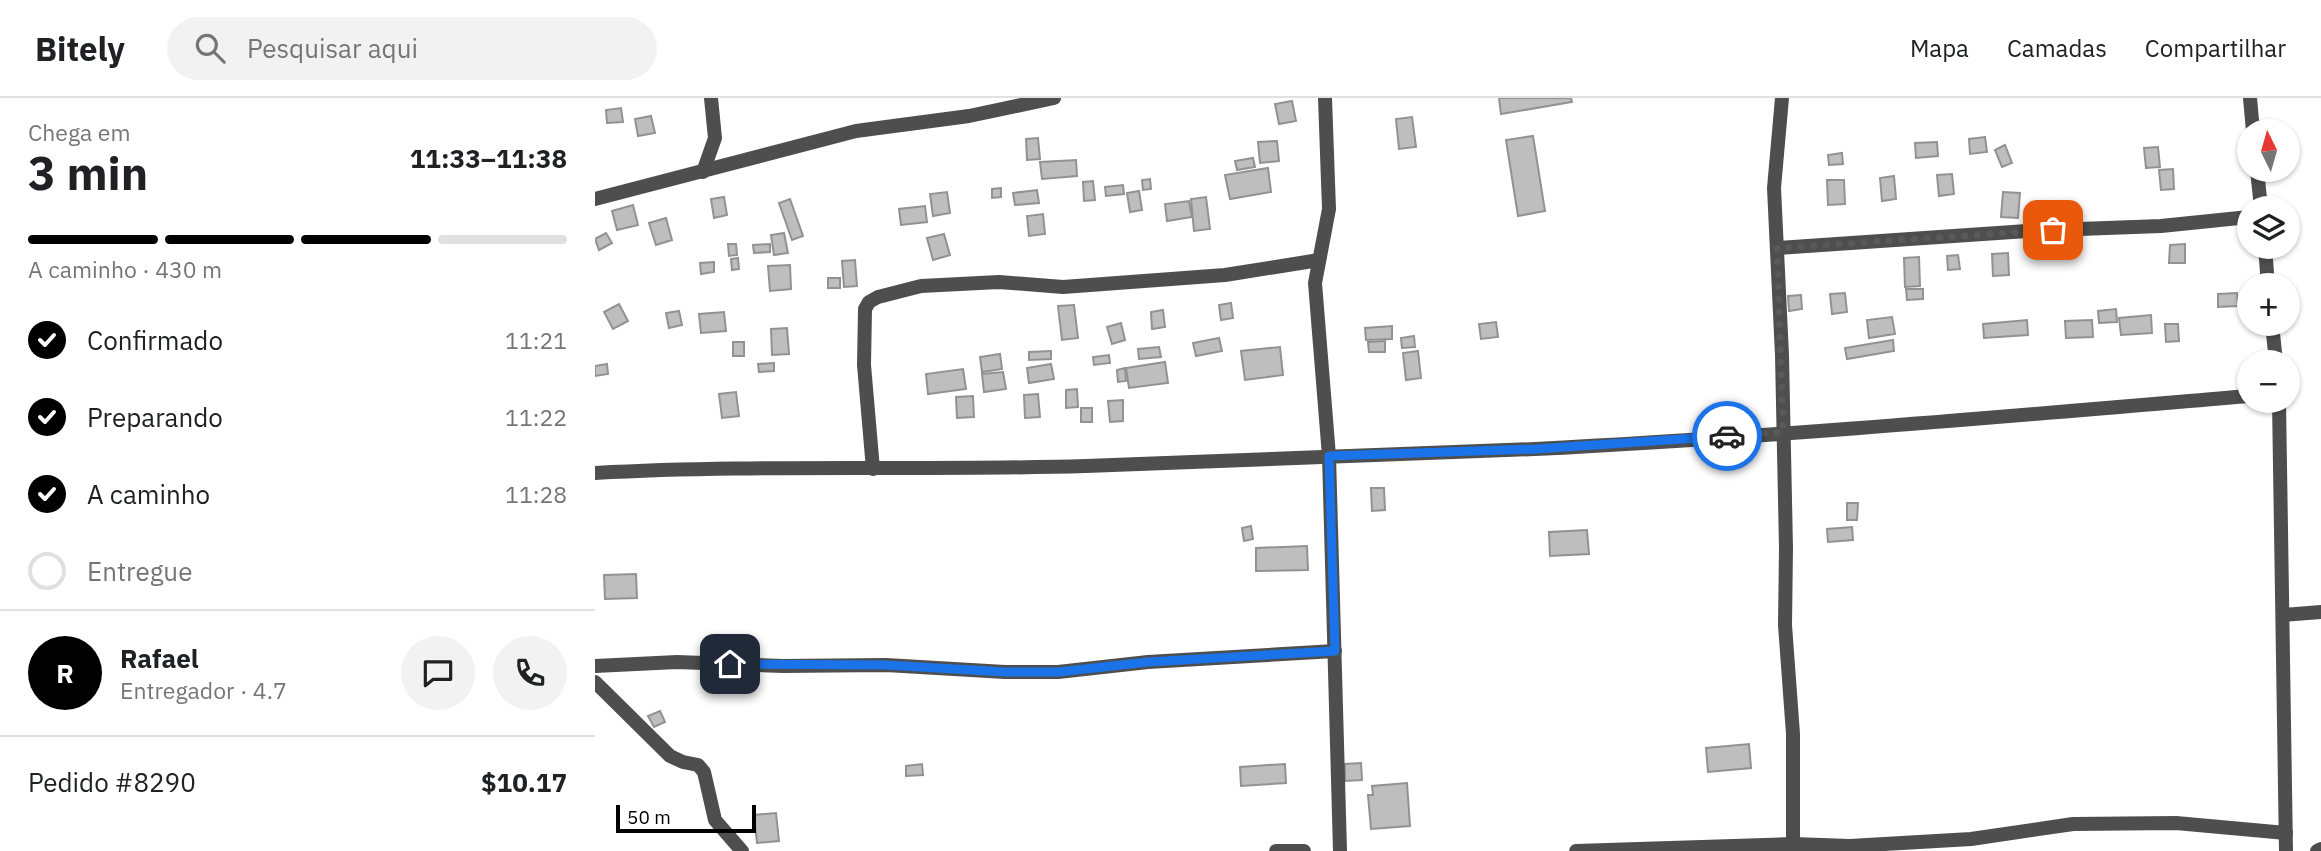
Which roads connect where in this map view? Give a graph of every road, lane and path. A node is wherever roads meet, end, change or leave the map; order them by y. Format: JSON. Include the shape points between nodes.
{"nodes":[{"id":1,"x":711,"y":98,"type":"edge"},
{"id":2,"x":1054,"y":98,"type":"edge"},
{"id":3,"x":1325,"y":98,"type":"edge"},
{"id":4,"x":1782,"y":98,"type":"edge"},
{"id":5,"x":2250,"y":98,"type":"edge"},
{"id":6,"x":2252,"y":119,"type":"edge"},
{"id":7,"x":703,"y":172,"type":"junction"},
{"id":8,"x":595,"y":199,"type":"edge"},
{"id":9,"x":2237,"y":219,"type":"edge"},
{"id":10,"x":1777,"y":248,"type":"junction"},
{"id":11,"x":1319,"y":260,"type":"junction"},
{"id":12,"x":2237,"y":397,"type":"edge"},
{"id":13,"x":2279,"y":413,"type":"edge"},
{"id":14,"x":1783,"y":432,"type":"junction"},
{"id":15,"x":1329,"y":456,"type":"junction"},
{"id":16,"x":873,"y":469,"type":"junction"},
{"id":17,"x":595,"y":473,"type":"edge"},
{"id":18,"x":2321,"y":612,"type":"edge"},
{"id":19,"x":2283,"y":615,"type":"junction"},
{"id":20,"x":1335,"y":651,"type":"junction"},
{"id":21,"x":595,"y":666,"type":"edge"},
{"id":22,"x":595,"y":682,"type":"edge"},
{"id":23,"x":2286,"y":833,"type":"junction"},
{"id":24,"x":1793,"y":848,"type":"edge"},
{"id":25,"x":742,"y":851,"type":"edge"},
{"id":26,"x":1276,"y":851,"type":"edge"},
{"id":27,"x":1304,"y":851,"type":"edge"},
{"id":28,"x":1340,"y":851,"type":"edge"},
{"id":29,"x":1576,"y":851,"type":"edge"},
{"id":30,"x":2286,"y":851,"type":"edge"}],
"edges":[{"from":1,"to":7,"type":"street","via":[[715,138]]},
{"from":2,"to":7,"type":"street","via":[[969,116],[856,131]]},
{"from":3,"to":11,"type":"street","via":[[1329,209]]},
{"from":4,"to":10,"type":"street","via":[[1774,188]]},
{"from":5,"to":6,"type":"street"},
{"from":7,"to":8,"type":"street"},
{"from":9,"to":10,"type":"street"},
{"from":10,"to":14,"type":"street"},
{"from":11,"to":15,"type":"street","via":[[1315,283]]},
{"from":11,"to":16,"type":"street","via":[[1225,275],[1063,287],[999,282],[921,286],[878,297],[865,309]]},
{"from":12,"to":14,"type":"street"},
{"from":13,"to":19,"type":"street"},
{"from":14,"to":15,"type":"street","via":[[1536,449]]},
{"from":14,"to":24,"type":"street"},
{"from":15,"to":16,"type":"street"},
{"from":15,"to":20,"type":"street"},
{"from":16,"to":17,"type":"street","via":[[693,467]]},
{"from":18,"to":19,"type":"street"},
{"from":19,"to":23,"type":"street"},
{"from":20,"to":21,"type":"street","via":[[1058,672],[677,662]]},
{"from":20,"to":28,"type":"street"},
{"from":22,"to":25,"type":"street","via":[[670,756],[698,765],[704,772],[715,820]]},
{"from":23,"to":24,"type":"street","via":[[2176,822],[2073,824],[1971,839]]},
{"from":23,"to":30,"type":"street"},
{"from":24,"to":29,"type":"street"},
{"from":26,"to":27,"type":"street"}]}
